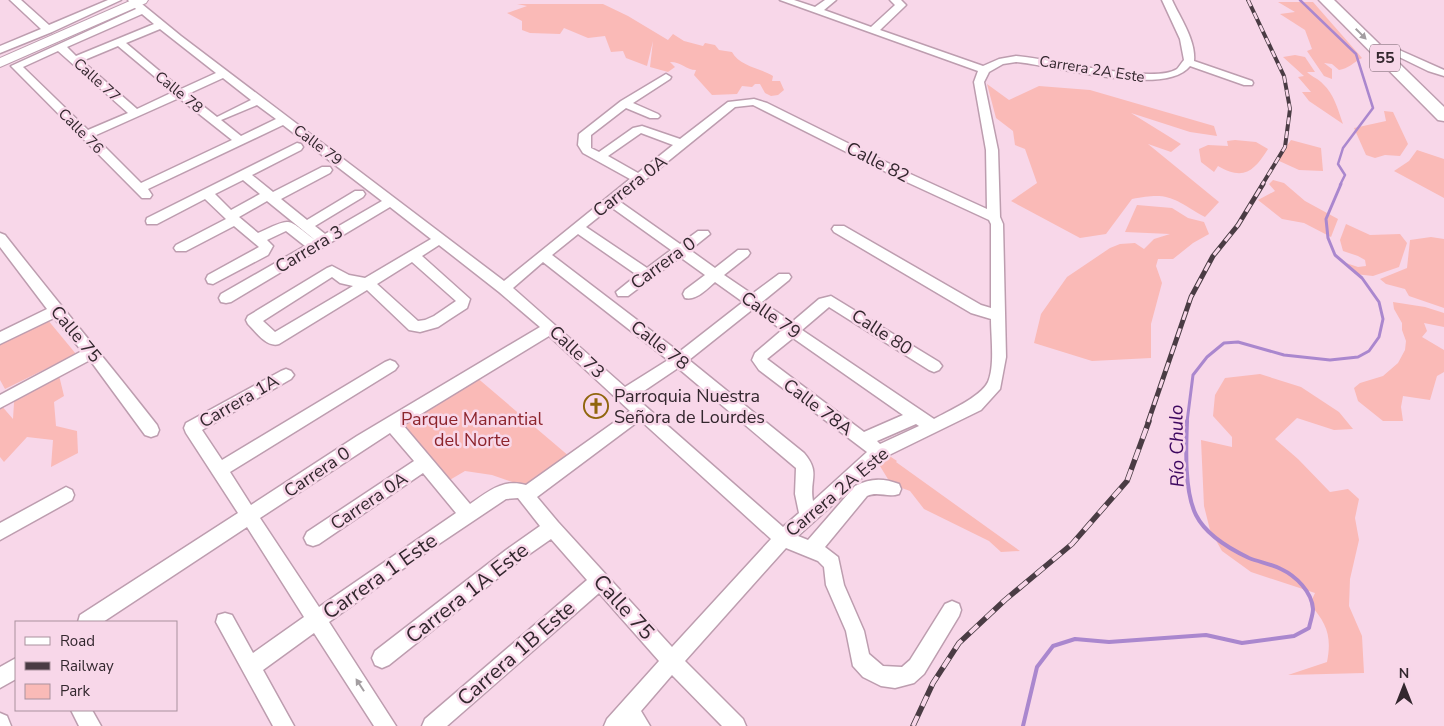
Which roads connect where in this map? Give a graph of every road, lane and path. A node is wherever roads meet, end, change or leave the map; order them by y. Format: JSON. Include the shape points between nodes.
{"nodes":[{"id":1,"x":15,"y":0,"type":"edge"},
{"id":2,"x":116,"y":0,"type":"edge"},
{"id":3,"x":785,"y":0,"type":"edge"},
{"id":4,"x":830,"y":0,"type":"edge"},
{"id":5,"x":895,"y":0,"type":"edge"},
{"id":6,"x":1167,"y":0,"type":"edge"},
{"id":7,"x":1326,"y":0,"type":"edge"},
{"id":8,"x":1343,"y":0,"type":"edge"},
{"id":9,"x":137,"y":3,"type":"edge"},
{"id":10,"x":101,"y":4,"type":"edge"},
{"id":11,"x":817,"y":11,"type":"junction"},
{"id":12,"x":162,"y":25,"type":"junction"},
{"id":13,"x":48,"y":30,"type":"junction"},
{"id":14,"x":873,"y":31,"type":"junction"},
{"id":15,"x":119,"y":42,"type":"junction"},
{"id":16,"x":60,"y":46,"type":"junction"},
{"id":17,"x":0,"y":50,"type":"edge"},
{"id":18,"x":1397,"y":52,"type":"junction"},
{"id":19,"x":75,"y":60,"type":"junction"},
{"id":20,"x":0,"y":61,"type":"edge"},
{"id":21,"x":1188,"y":62,"type":"junction"},
{"id":22,"x":984,"y":70,"type":"junction"},
{"id":23,"x":225,"y":73,"type":"junction"},
{"id":24,"x":1444,"y":73,"type":"edge"},
{"id":25,"x":666,"y":76,"type":"dead end"},
{"id":26,"x":1248,"y":83,"type":"dead end"},
{"id":27,"x":180,"y":93,"type":"junction"},
{"id":28,"x":1444,"y":96,"type":"edge"},
{"id":29,"x":259,"y":100,"type":"junction"},
{"id":30,"x":625,"y":104,"type":"junction"},
{"id":31,"x":763,"y":105,"type":"joint"},
{"id":32,"x":135,"y":114,"type":"junction"},
{"id":33,"x":654,"y":116,"type":"dead end"},
{"id":34,"x":1444,"y":116,"type":"edge"},
{"id":35,"x":222,"y":117,"type":"dead end"},
{"id":36,"x":284,"y":120,"type":"junction"},
{"id":37,"x":85,"y":136,"type":"junction"},
{"id":38,"x":240,"y":141,"type":"junction"},
{"id":39,"x":682,"y":144,"type":"junction"},
{"id":40,"x":297,"y":147,"type":"dead end"},
{"id":41,"x":599,"y":156,"type":"junction"},
{"id":42,"x":326,"y":170,"type":"dead end"},
{"id":43,"x":244,"y":174,"type":"junction"},
{"id":44,"x":639,"y":179,"type":"junction"},
{"id":45,"x":206,"y":193,"type":"junction"},
{"id":46,"x":359,"y":194,"type":"dead end"},
{"id":47,"x":270,"y":197,"type":"junction"},
{"id":48,"x":610,"y":200,"type":"junction"},
{"id":49,"x":391,"y":201,"type":"junction"},
{"id":50,"x":233,"y":218,"type":"junction"},
{"id":51,"x":152,"y":221,"type":"dead end"},
{"id":52,"x":996,"y":221,"type":"junction"},
{"id":53,"x":306,"y":226,"type":"junction"},
{"id":54,"x":577,"y":227,"type":"junction"},
{"id":55,"x":839,"y":229,"type":"dead end"},
{"id":56,"x":703,"y":234,"type":"dead end"},
{"id":57,"x":0,"y":238,"type":"edge"},
{"id":58,"x":257,"y":239,"type":"junction"},
{"id":59,"x":440,"y":239,"type":"junction"},
{"id":60,"x":319,"y":243,"type":"junction"},
{"id":61,"x":181,"y":248,"type":"dead end"},
{"id":62,"x":681,"y":250,"type":"junction"},
{"id":63,"x":743,"y":253,"type":"dead end"},
{"id":64,"x":542,"y":254,"type":"junction"},
{"id":65,"x":414,"y":256,"type":"junction"},
{"id":66,"x":6,"y":258,"type":"edge"},
{"id":67,"x":715,"y":274,"type":"junction"},
{"id":68,"x":647,"y":275,"type":"junction"},
{"id":69,"x":784,"y":277,"type":"dead end"},
{"id":70,"x":213,"y":279,"type":"dead end"},
{"id":71,"x":369,"y":284,"type":"junction"},
{"id":72,"x":504,"y":288,"type":"junction"},
{"id":73,"x":623,"y":292,"type":"dead end"},
{"id":74,"x":690,"y":294,"type":"dead end"},
{"id":75,"x":226,"y":298,"type":"dead end"},
{"id":76,"x":752,"y":301,"type":"junction"},
{"id":77,"x":56,"y":311,"type":"junction"},
{"id":78,"x":998,"y":316,"type":"junction"},
{"id":79,"x":550,"y":328,"type":"junction"},
{"id":80,"x":792,"y":330,"type":"junction"},
{"id":81,"x":0,"y":338,"type":"edge"},
{"id":82,"x":92,"y":352,"type":"junction"},
{"id":83,"x":679,"y":360,"type":"junction"},
{"id":84,"x":390,"y":366,"type":"dead end"},
{"id":85,"x":934,"y":366,"type":"dead end"},
{"id":86,"x":286,"y":375,"type":"dead end"},
{"id":87,"x":624,"y":396,"type":"junction"},
{"id":88,"x":0,"y":402,"type":"edge"},
{"id":89,"x":641,"y":411,"type":"junction"},
{"id":90,"x":917,"y":416,"type":"junction"},
{"id":91,"x":393,"y":424,"type":"junction"},
{"id":92,"x":933,"y":427,"type":"junction"},
{"id":93,"x":150,"y":430,"type":"dead end"},
{"id":94,"x":863,"y":440,"type":"junction"},
{"id":95,"x":879,"y":452,"type":"junction"},
{"id":96,"x":424,"y":463,"type":"junction"},
{"id":97,"x":220,"y":470,"type":"junction"},
{"id":98,"x":893,"y":489,"type":"dead end"},
{"id":99,"x":519,"y":492,"type":"junction"},
{"id":100,"x":66,"y":495,"type":"dead end"},
{"id":101,"x":468,"y":515,"type":"junction"},
{"id":102,"x":808,"y":515,"type":"junction"},
{"id":103,"x":249,"y":518,"type":"junction"},
{"id":104,"x":552,"y":528,"type":"junction"},
{"id":105,"x":0,"y":532,"type":"edge"},
{"id":106,"x":313,"y":538,"type":"dead end"},
{"id":107,"x":783,"y":538,"type":"junction"},
{"id":108,"x":812,"y":549,"type":"junction"},
{"id":109,"x":600,"y":580,"type":"junction"},
{"id":110,"x":952,"y":610,"type":"dead end"},
{"id":111,"x":317,"y":620,"type":"junction"},
{"id":112,"x":89,"y":621,"type":"edge"},
{"id":113,"x":225,"y":622,"type":"dead end"},
{"id":114,"x":382,"y":658,"type":"dead end"},
{"id":115,"x":672,"y":661,"type":"junction"},
{"id":116,"x":250,"y":667,"type":"junction"},
{"id":117,"x":15,"y":669,"type":"edge"},
{"id":118,"x":0,"y":678,"type":"edge"},
{"id":119,"x":82,"y":711,"type":"edge"},
{"id":120,"x":627,"y":721,"type":"edge"},
{"id":121,"x":90,"y":726,"type":"edge"},
{"id":122,"x":284,"y":726,"type":"edge"},
{"id":123,"x":386,"y":726,"type":"edge"},
{"id":124,"x":432,"y":726,"type":"edge"},
{"id":125,"x":736,"y":726,"type":"edge"}],
"edges":[{"from":1,"to":13,"type":"street"},
{"from":2,"to":10,"type":"street"},
{"from":3,"to":11,"type":"street"},
{"from":4,"to":11,"type":"street"},
{"from":5,"to":14,"type":"street","via":[[901,5]]},
{"from":6,"to":21,"type":"street","via":[[1186,44]]},
{"from":7,"to":34,"type":"highway","number":"55","one_way":true},
{"from":8,"to":18,"type":"highway","number":"55"},
{"from":9,"to":12,"type":"street","name":"Calle 79"},
{"from":9,"to":16,"type":"street"},
{"from":9,"to":20,"type":"main road"},
{"from":10,"to":13,"type":"street"},
{"from":11,"to":14,"type":"street"},
{"from":12,"to":15,"type":"street"},
{"from":12,"to":23,"type":"street","name":"Calle 79"},
{"from":13,"to":17,"type":"street"},
{"from":14,"to":22,"type":"street"},
{"from":15,"to":19,"type":"street"},
{"from":15,"to":27,"type":"street","name":"Calle 78"},
{"from":16,"to":19,"type":"street","name":"Calle 77"},
{"from":16,"to":37,"type":"street","name":"Calle 76","via":[[16,66]]},
{"from":18,"to":24,"type":"street"},
{"from":18,"to":28,"type":"highway","number":"55"},
{"from":19,"to":32,"type":"street","name":"Calle 77"},
{"from":21,"to":22,"type":"street","name":"Carrera 2A Este","via":[[1178,74],[1156,78],[1024,59],[1010,59]]},
{"from":21,"to":26,"type":"street"},
{"from":22,"to":52,"type":"street","name":"Carrera 2A Este","via":[[979,82],[992,150]]},
{"from":23,"to":27,"type":"street"},
{"from":23,"to":29,"type":"street","name":"Calle 79"},
{"from":25,"to":30,"type":"street"},
{"from":27,"to":32,"type":"street"},
{"from":27,"to":38,"type":"street","name":"Calle 78"},
{"from":29,"to":35,"type":"street"},
{"from":29,"to":36,"type":"street","name":"Calle 79"},
{"from":30,"to":33,"type":"street"},
{"from":30,"to":41,"type":"street","via":[[585,134],[587,150]]},
{"from":31,"to":39,"type":"street","name":"Carrera 0A","via":[[754,102],[732,104]]},
{"from":31,"to":52,"type":"street","name":"Calle 82"},
{"from":32,"to":37,"type":"street"},
{"from":36,"to":38,"type":"street"},
{"from":36,"to":49,"type":"street","name":"Calle 79"},
{"from":37,"to":38,"type":"street","name":"Calle 76","via":[[143,191]]},
{"from":39,"to":41,"type":"street","via":[[642,129]]},
{"from":39,"to":44,"type":"street","name":"Carrera 0A"},
{"from":40,"to":43,"type":"street"},
{"from":41,"to":44,"type":"street"},
{"from":42,"to":47,"type":"street"},
{"from":43,"to":45,"type":"street"},
{"from":43,"to":47,"type":"street"},
{"from":44,"to":48,"type":"street","name":"Carrera 0A"},
{"from":45,"to":50,"type":"street"},
{"from":45,"to":51,"type":"street"},
{"from":46,"to":53,"type":"street"},
{"from":47,"to":50,"type":"street"},
{"from":47,"to":53,"type":"street"},
{"from":48,"to":54,"type":"street","name":"Carrera 0A"},
{"from":48,"to":62,"type":"street","name":"Calle 79"},
{"from":49,"to":59,"type":"street","name":"Calle 79"},
{"from":49,"to":60,"type":"street","name":"Carrera 3"},
{"from":50,"to":58,"type":"street"},
{"from":50,"to":61,"type":"street"},
{"from":52,"to":78,"type":"street","name":"Carrera 2A Este"},
{"from":53,"to":60,"type":"street"},
{"from":54,"to":64,"type":"street","name":"Carrera 0A"},
{"from":54,"to":68,"type":"street"},
{"from":55,"to":78,"type":"street","via":[[976,309]]},
{"from":56,"to":62,"type":"street","name":"Carrera 0"},
{"from":57,"to":66,"type":"street","name":"Calle 75"},
{"from":58,"to":60,"type":"street","via":[[287,225]]},
{"from":58,"to":70,"type":"street","via":[[266,246],[263,252]]},
{"from":59,"to":65,"type":"street"},
{"from":59,"to":72,"type":"street","name":"Calle 79"},
{"from":60,"to":75,"type":"street","name":"Carrera 3"},
{"from":62,"to":67,"type":"street","name":"Calle 79"},
{"from":62,"to":68,"type":"street","name":"Carrera 0"},
{"from":63,"to":67,"type":"street"},
{"from":64,"to":72,"type":"street","name":"Carrera 0A"},
{"from":64,"to":83,"type":"street","name":"Calle 78"},
{"from":65,"to":71,"type":"street"},
{"from":65,"to":71,"type":"street","via":[[462,299],[462,304],[421,328],[414,326]]},
{"from":66,"to":77,"type":"street","name":"Calle 75"},
{"from":67,"to":74,"type":"street"},
{"from":67,"to":76,"type":"street","name":"Calle 79"},
{"from":68,"to":73,"type":"street","name":"Carrera 0"},
{"from":69,"to":76,"type":"street"},
{"from":71,"to":71,"type":"street","via":[[345,279],[332,271],[253,320],[274,340]]},
{"from":72,"to":79,"type":"street","name":"Calle 73"},
{"from":76,"to":80,"type":"street","name":"Calle 79"},
{"from":76,"to":83,"type":"street"},
{"from":77,"to":81,"type":"street"},
{"from":77,"to":82,"type":"street","name":"Calle 75"},
{"from":78,"to":92,"type":"street","name":"Carrera 2A Este","via":[[999,357],[994,385],[975,404]]},
{"from":79,"to":87,"type":"street","name":"Calle 73"},
{"from":79,"to":91,"type":"street","name":"Carrera 0"},
{"from":80,"to":85,"type":"street","name":"Calle 80","via":[[829,301],[835,302]]},
{"from":80,"to":90,"type":"street","name":"Calle 79"},
{"from":80,"to":94,"type":"street","name":"Calle 78A","via":[[760,360]]},
{"from":82,"to":88,"type":"street"},
{"from":82,"to":93,"type":"street","name":"Calle 75"},
{"from":83,"to":87,"type":"street"},
{"from":83,"to":102,"type":"street","name":"Calle 78","via":[[805,465],[807,472],[803,491]]},
{"from":84,"to":97,"type":"street"},
{"from":86,"to":97,"type":"street","name":"Carrera 1A","via":[[192,428]]},
{"from":87,"to":89,"type":"street","name":"Calle 73"},
{"from":89,"to":99,"type":"street","name":"Carrera 1 Este"},
{"from":89,"to":107,"type":"street","name":"Calle 73"},
{"from":90,"to":92,"type":"street","name":"Calle 79"},
{"from":90,"to":94,"type":"street"},
{"from":91,"to":96,"type":"street"},
{"from":91,"to":103,"type":"street","name":"Carrera 0"},
{"from":92,"to":95,"type":"street","name":"Carrera 2A Este"},
{"from":94,"to":95,"type":"street","name":"Calle 78A"},
{"from":95,"to":102,"type":"street","name":"Carrera 2A Este"},
{"from":96,"to":101,"type":"street"},
{"from":96,"to":106,"type":"street","name":"Carrera 0A"},
{"from":97,"to":103,"type":"street"},
{"from":98,"to":108,"type":"street","via":[[879,484],[861,491]]},
{"from":99,"to":101,"type":"street","name":"Carrera 1 Este","via":[[502,492]]},
{"from":99,"to":104,"type":"street","name":"Calle 75"},
{"from":100,"to":105,"type":"street"},
{"from":101,"to":111,"type":"street","name":"Carrera 1 Este"},
{"from":102,"to":107,"type":"street","name":"Carrera 2A Este"},
{"from":103,"to":111,"type":"street"},
{"from":103,"to":112,"type":"street","name":"Carrera 0"},
{"from":104,"to":109,"type":"street","name":"Calle 75"},
{"from":104,"to":114,"type":"street","name":"Carrera 1A Este"},
{"from":107,"to":108,"type":"street","name":"Calle 73"},
{"from":107,"to":115,"type":"street","name":"Carrera 2A Este"},
{"from":108,"to":110,"type":"street","name":"Calle 73","via":[[824,554],[832,564],[835,585],[855,631],[860,659],[881,676],[907,676],[917,667]]},
{"from":109,"to":115,"type":"street","name":"Calle 75"},
{"from":109,"to":124,"type":"street","name":"Carrera 1B Este"},
{"from":111,"to":116,"type":"street","name":"Carrera 1 Este"},
{"from":123,"to":111,"type":"street","one_way":true},
{"from":113,"to":116,"type":"street"},
{"from":115,"to":120,"type":"street","name":"Carrera 2A Este"},
{"from":115,"to":125,"type":"street","name":"Calle 75"},
{"from":116,"to":122,"type":"street"},
{"from":117,"to":118,"type":"street"},
{"from":119,"to":121,"type":"street"}]}
